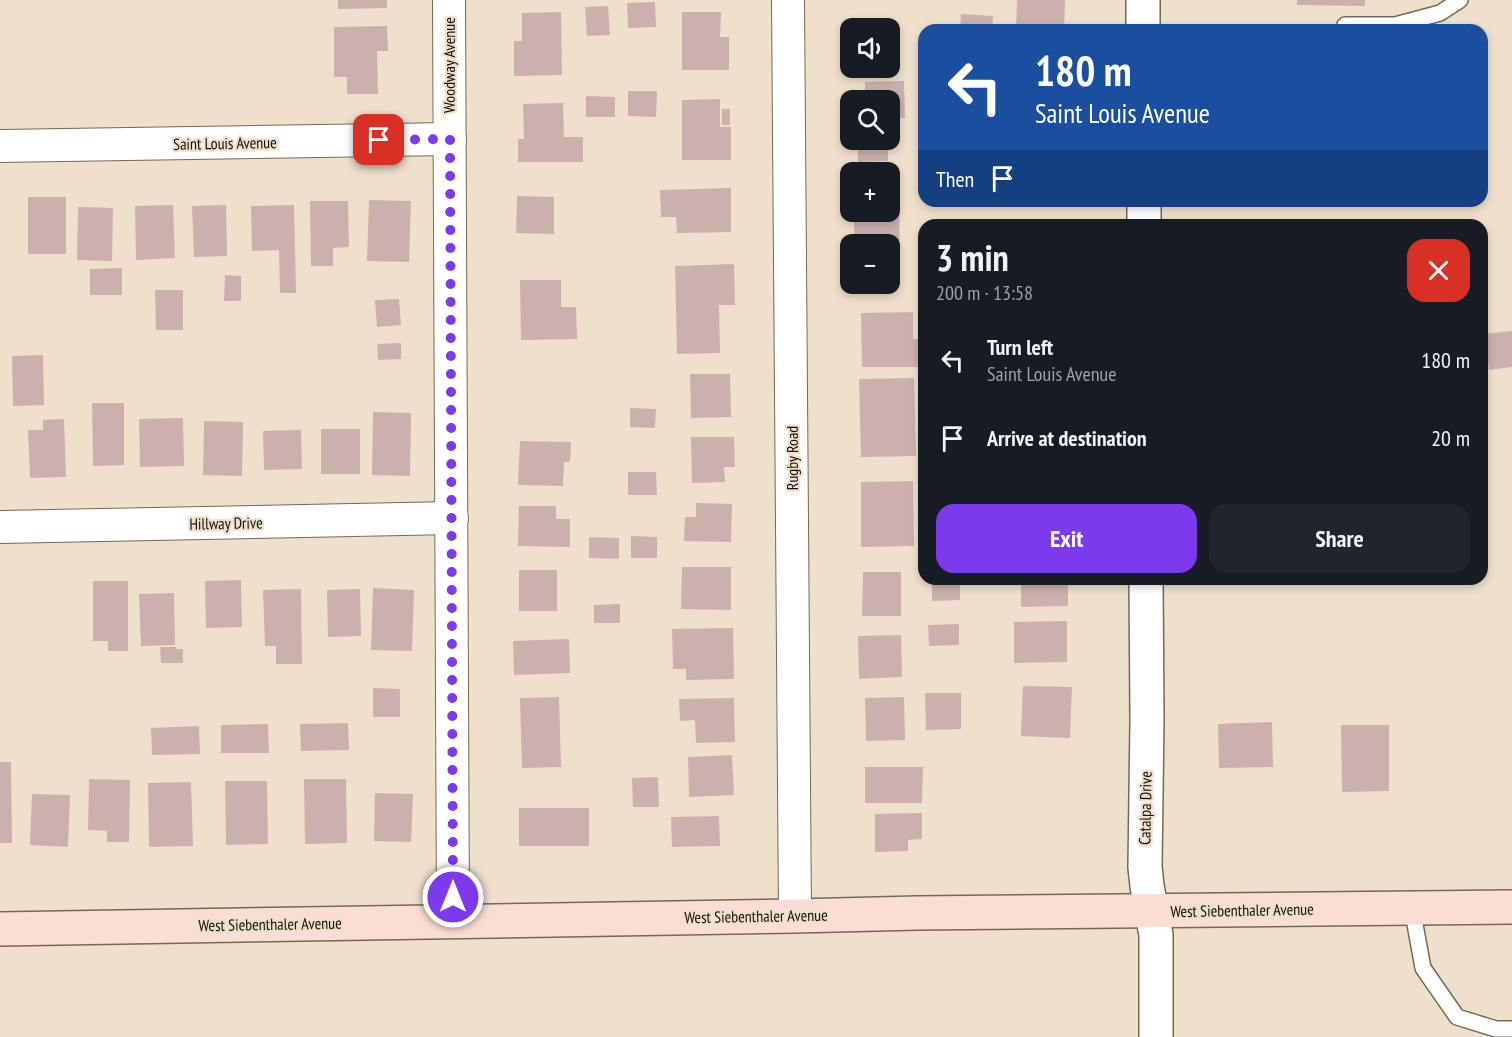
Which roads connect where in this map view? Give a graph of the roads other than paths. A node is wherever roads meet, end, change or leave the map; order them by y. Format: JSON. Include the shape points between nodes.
{"nodes":[{"id":1,"x":449,"y":0,"type":"edge"},
{"id":2,"x":788,"y":0,"type":"edge"},
{"id":3,"x":1143,"y":0,"type":"edge"},
{"id":4,"x":1460,"y":0,"type":"edge"},
{"id":5,"x":1143,"y":24,"type":"edge"},
{"id":6,"x":1395,"y":24,"type":"edge"},
{"id":7,"x":450,"y":139,"type":"junction"},
{"id":8,"x":0,"y":146,"type":"edge"},
{"id":9,"x":452,"y":518,"type":"junction"},
{"id":10,"x":0,"y":527,"type":"edge"},
{"id":11,"x":1146,"y":585,"type":"edge"},
{"id":12,"x":1512,"y":907,"type":"edge"},
{"id":13,"x":1412,"y":908,"type":"junction"},
{"id":14,"x":1152,"y":911,"type":"junction"},
{"id":15,"x":795,"y":916,"type":"junction"},
{"id":16,"x":453,"y":921,"type":"junction"},
{"id":17,"x":0,"y":929,"type":"edge"},
{"id":18,"x":1512,"y":1029,"type":"edge"},
{"id":19,"x":1476,"y":1030,"type":"edge"},
{"id":20,"x":1156,"y":1037,"type":"edge"}],
"edges":[{"from":1,"to":7,"type":"street","name":"Woodway Avenue"},
{"from":2,"to":15,"type":"street","name":"Rugby Road"},
{"from":3,"to":5,"type":"street"},
{"from":4,"to":6,"type":"lane","via":[[1440,13]]},
{"from":7,"to":8,"type":"street","name":"Saint Louis Avenue"},
{"from":7,"to":9,"type":"street","name":"Woodway Avenue"},
{"from":9,"to":10,"type":"street","name":"Hillway Drive"},
{"from":9,"to":16,"type":"street","name":"Woodway Avenue"},
{"from":11,"to":14,"type":"street","name":"Catalpa Drive","via":[[1145,867]]},
{"from":12,"to":13,"type":"main road","name":"West Siebenthaler Avenue"},
{"from":13,"to":14,"type":"main road","name":"West Siebenthaler Avenue"},
{"from":13,"to":19,"type":"lane","via":[[1423,968],[1457,1017]]},
{"from":14,"to":15,"type":"main road","name":"West Siebenthaler Avenue"},
{"from":14,"to":20,"type":"street","name":"Catalpa Drive","via":[[1156,935]]},
{"from":15,"to":16,"type":"main road","name":"West Siebenthaler Avenue"},
{"from":16,"to":17,"type":"main road","name":"West Siebenthaler Avenue"},
{"from":18,"to":19,"type":"lane"}]}
